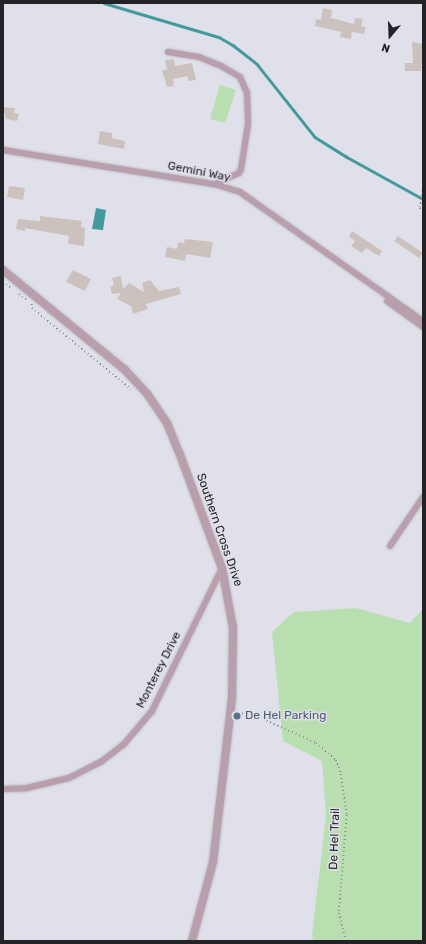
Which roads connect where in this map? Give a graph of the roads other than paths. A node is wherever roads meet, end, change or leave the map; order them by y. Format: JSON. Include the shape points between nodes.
{"nodes":[{"id":1,"x":168,"y":52,"type":"dead end"},
{"id":2,"x":3,"y":150,"type":"edge"},
{"id":3,"x":214,"y":184,"type":"junction"},
{"id":4,"x":3,"y":270,"type":"edge"},
{"id":5,"x":357,"y":275,"type":"junction"},
{"id":6,"x":423,"y":321,"type":"edge"},
{"id":7,"x":423,"y":327,"type":"edge"},
{"id":8,"x":423,"y":497,"type":"edge"},
{"id":9,"x":390,"y":546,"type":"dead end"},
{"id":10,"x":222,"y":568,"type":"junction"},
{"id":11,"x":3,"y":789,"type":"edge"},
{"id":12,"x":192,"y":941,"type":"edge"}],
"edges":[{"from":1,"to":3,"type":"street","via":[[199,57],[221,66],[240,77],[247,93],[248,124],[239,173]]},
{"from":2,"to":3,"type":"street","name":"Gemini Way"},
{"from":3,"to":5,"type":"street","name":"Gemini Way","via":[[244,194]]},
{"from":4,"to":10,"type":"street","name":"Southern Cross Drive","via":[[125,370],[148,396],[166,423],[179,452]]},
{"from":5,"to":6,"type":"street","name":"Gemini Way"},
{"from":5,"to":7,"type":"street","via":[[363,283]]},
{"from":8,"to":9,"type":"street"},
{"from":10,"to":11,"type":"street","name":"Monterey Drive","via":[[152,711],[124,744],[101,762],[68,778],[27,788]]},
{"from":10,"to":12,"type":"street","name":"Southern Cross Drive","via":[[228,593],[234,647],[230,712],[213,862]]}]}
